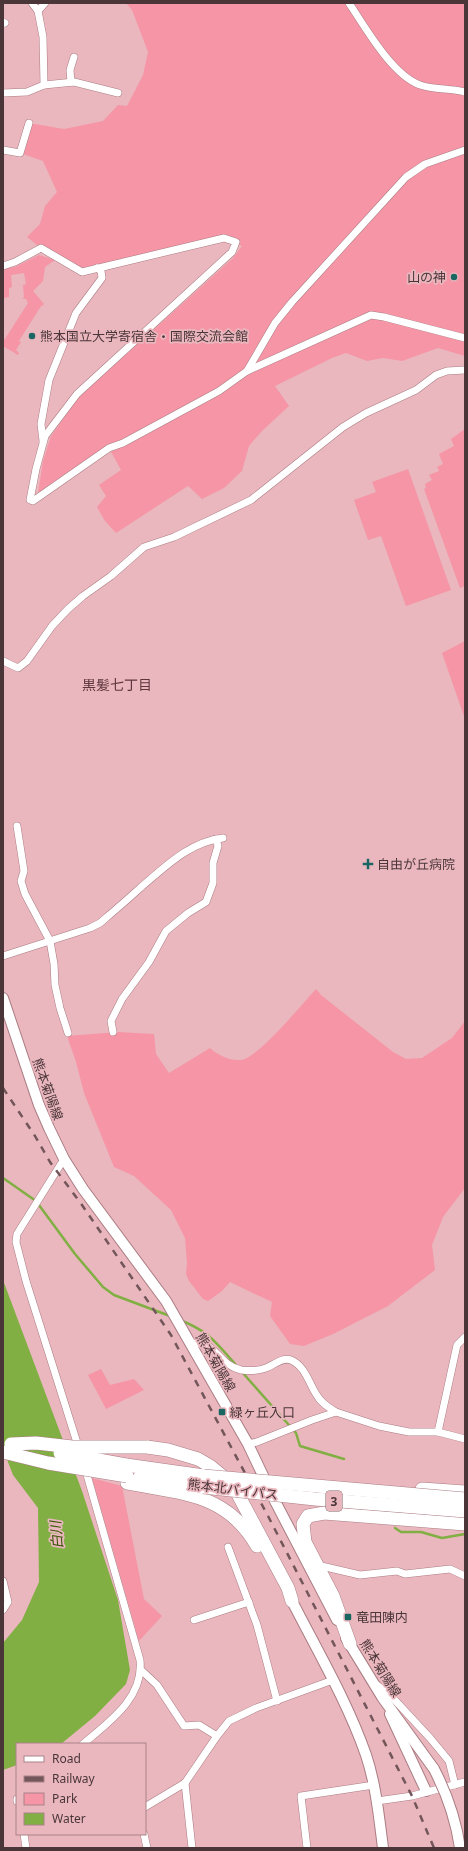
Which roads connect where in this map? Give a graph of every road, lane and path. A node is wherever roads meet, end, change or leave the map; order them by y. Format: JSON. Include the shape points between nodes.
{"nodes":[{"id":1,"x":32,"y":3,"type":"edge"},
{"id":2,"x":45,"y":3,"type":"edge"},
{"id":3,"x":349,"y":3,"type":"edge"},
{"id":4,"x":38,"y":11,"type":"junction"},
{"id":5,"x":74,"y":57,"type":"dead end"},
{"id":6,"x":71,"y":82,"type":"junction"},
{"id":7,"x":44,"y":85,"type":"junction"},
{"id":8,"x":3,"y":92,"type":"edge"},
{"id":9,"x":465,"y":92,"type":"edge"},
{"id":10,"x":118,"y":93,"type":"dead end"},
{"id":11,"x":28,"y":123,"type":"dead end"},
{"id":12,"x":3,"y":150,"type":"edge"},
{"id":13,"x":465,"y":150,"type":"edge"},
{"id":14,"x":3,"y":266,"type":"edge"},
{"id":15,"x":97,"y":268,"type":"junction"},
{"id":16,"x":465,"y":338,"type":"edge"},
{"id":17,"x":465,"y":370,"type":"edge"},
{"id":18,"x":247,"y":372,"type":"junction"},
{"id":19,"x":43,"y":442,"type":"junction"},
{"id":20,"x":3,"y":661,"type":"edge"},
{"id":21,"x":17,"y":826,"type":"dead end"},
{"id":22,"x":50,"y":941,"type":"junction"},
{"id":23,"x":3,"y":956,"type":"edge"},
{"id":24,"x":3,"y":998,"type":"edge"},
{"id":25,"x":113,"y":1032,"type":"dead end"},
{"id":26,"x":68,"y":1033,"type":"dead end"},
{"id":27,"x":64,"y":1159,"type":"junction"},
{"id":28,"x":465,"y":1337,"type":"edge"},
{"id":29,"x":190,"y":1344,"type":"junction"},
{"id":30,"x":336,"y":1412,"type":"junction"},
{"id":31,"x":438,"y":1432,"type":"junction"},
{"id":32,"x":465,"y":1439,"type":"edge"},
{"id":33,"x":248,"y":1444,"type":"junction"},
{"id":34,"x":6,"y":1446,"type":"edge"},
{"id":35,"x":127,"y":1475,"type":"junction"},
{"id":36,"x":263,"y":1475,"type":"junction"},
{"id":37,"x":203,"y":1481,"type":"junction"},
{"id":38,"x":465,"y":1492,"type":"edge"},
{"id":39,"x":465,"y":1499,"type":"edge"},
{"id":40,"x":465,"y":1511,"type":"edge"},
{"id":41,"x":465,"y":1524,"type":"edge"},
{"id":42,"x":228,"y":1547,"type":"dead end"},
{"id":43,"x":313,"y":1565,"type":"junction"},
{"id":44,"x":465,"y":1576,"type":"edge"},
{"id":45,"x":3,"y":1581,"type":"edge"},
{"id":46,"x":292,"y":1601,"type":"junction"},
{"id":47,"x":249,"y":1602,"type":"junction"},
{"id":48,"x":3,"y":1610,"type":"edge"},
{"id":49,"x":194,"y":1620,"type":"dead end"},
{"id":50,"x":350,"y":1644,"type":"joint"},
{"id":51,"x":141,"y":1670,"type":"junction"},
{"id":52,"x":333,"y":1680,"type":"junction"},
{"id":53,"x":373,"y":1682,"type":"junction"},
{"id":54,"x":382,"y":1697,"type":"junction"},
{"id":55,"x":277,"y":1701,"type":"junction"},
{"id":56,"x":217,"y":1736,"type":"junction"},
{"id":57,"x":84,"y":1743,"type":"edge"},
{"id":58,"x":465,"y":1782,"type":"edge"},
{"id":59,"x":185,"y":1783,"type":"junction"},
{"id":60,"x":374,"y":1785,"type":"junction"},
{"id":61,"x":455,"y":1785,"type":"junction"},
{"id":62,"x":426,"y":1792,"type":"junction"},
{"id":63,"x":377,"y":1801,"type":"junction"},
{"id":64,"x":146,"y":1806,"type":"edge"},
{"id":65,"x":24,"y":1835,"type":"edge"},
{"id":66,"x":144,"y":1835,"type":"edge"},
{"id":67,"x":26,"y":1848,"type":"edge"},
{"id":68,"x":147,"y":1848,"type":"edge"},
{"id":69,"x":192,"y":1848,"type":"edge"},
{"id":70,"x":307,"y":1848,"type":"edge"},
{"id":71,"x":383,"y":1848,"type":"edge"},
{"id":72,"x":460,"y":1848,"type":"edge"}],
"edges":[{"from":1,"to":4,"type":"street"},
{"from":2,"to":4,"type":"street"},
{"from":3,"to":9,"type":"street","via":[[404,77],[420,85]]},
{"from":4,"to":7,"type":"street","via":[[43,36]]},
{"from":5,"to":6,"type":"street","via":[[70,70]]},
{"from":6,"to":7,"type":"street"},
{"from":6,"to":10,"type":"street"},
{"from":7,"to":8,"type":"street","via":[[27,92]]},
{"from":11,"to":12,"type":"street","via":[[20,153]]},
{"from":13,"to":18,"type":"street","via":[[425,164],[406,177],[292,302],[275,323]]},
{"from":14,"to":15,"type":"street","via":[[20,260],[40,248],[82,272]]},
{"from":15,"to":19,"type":"street","via":[[101,271],[102,278],[76,313],[49,380],[41,424]]},
{"from":15,"to":19,"type":"street","via":[[224,238],[236,242],[232,252],[77,394]]},
{"from":16,"to":18,"type":"street","via":[[371,315]]},
{"from":17,"to":20,"type":"street","via":[[447,371],[436,375],[416,390],[366,413],[343,427],[251,500],[174,537],[144,547],[68,609],[52,626],[27,661],[18,668]]},
{"from":18,"to":19,"type":"street","via":[[219,391],[123,443],[109,448],[33,501],[30,500]]},
{"from":21,"to":22,"type":"street","via":[[24,871],[21,881],[25,894]]},
{"from":22,"to":23,"type":"street"},
{"from":22,"to":25,"type":"street","via":[[100,923],[172,860],[187,850],[220,838],[213,863],[213,883],[206,902],[166,931],[122,999],[111,1021]]},
{"from":22,"to":26,"type":"street","via":[[55,985]]},
{"from":24,"to":27,"type":"main road","name":"熊本菊陽線","via":[[39,1105]]},
{"from":27,"to":29,"type":"main road","name":"熊本菊陽線","via":[[83,1189],[166,1301]]},
{"from":27,"to":51,"type":"street","via":[[17,1234],[16,1242],[96,1506]]},
{"from":28,"to":31,"type":"street","via":[[456,1345]]},
{"from":29,"to":30,"type":"street","via":[[207,1344],[226,1364],[240,1370],[265,1369],[283,1360],[291,1360],[301,1367],[324,1405]]},
{"from":29,"to":33,"type":"main road","name":"熊本菊陽線"},
{"from":30,"to":31,"type":"street","via":[[409,1432]]},
{"from":30,"to":33,"type":"street"},
{"from":31,"to":32,"type":"street"},
{"from":33,"to":36,"type":"main road","name":"熊本菊陽線"},
{"from":34,"to":35,"type":"highway","name":"熊本北バイパス","number":"3","bridge":true},
{"from":34,"to":35,"type":"highway","name":"熊本北バイパス","number":"3","bridge":true,"via":[[48,1463]]},
{"from":34,"to":46,"type":"highway","bridge":true,"via":[[36,1443],[72,1447],[147,1447],[173,1451],[198,1459],[233,1485],[288,1588]]},
{"from":35,"to":37,"type":"highway","name":"熊本北バイパス","number":"3"},
{"from":35,"to":46,"type":"highway","number":"3","via":[[201,1497],[232,1514],[247,1530],[284,1594]]},
{"from":36,"to":38,"type":"highway"},
{"from":36,"to":43,"type":"main road","name":"熊本菊陽線"},
{"from":37,"to":39,"type":"highway","name":"熊本北バイパス","number":"3","bridge":true},
{"from":37,"to":40,"type":"highway","name":"熊本北バイパス","number":"3","bridge":true,"via":[[315,1499]]},
{"from":41,"to":43,"type":"highway","via":[[324,1513],[308,1516],[303,1524],[305,1542]]},
{"from":42,"to":47,"type":"street"},
{"from":43,"to":44,"type":"street","via":[[360,1575],[450,1570]]},
{"from":43,"to":50,"type":"highway","via":[[333,1596]]},
{"from":45,"to":48,"type":"street","via":[[8,1602]]},
{"from":46,"to":52,"type":"main road"},
{"from":47,"to":49,"type":"street"},
{"from":47,"to":55,"type":"street"},
{"from":50,"to":53,"type":"main road","name":"熊本菊陽線"},
{"from":51,"to":56,"type":"street","via":[[156,1685],[184,1726],[199,1725]]},
{"from":51,"to":57,"type":"street","via":[[136,1690],[124,1708]]},
{"from":52,"to":55,"type":"street"},
{"from":52,"to":60,"type":"main road","via":[[346,1704]]},
{"from":53,"to":54,"type":"main road","name":"熊本菊陽線"},
{"from":53,"to":61,"type":"street","via":[[391,1696],[449,1761]]},
{"from":54,"to":62,"type":"main road"},
{"from":54,"to":72,"type":"main road","name":"熊本菊陽線","bridge":true,"via":[[434,1769],[449,1803]]},
{"from":55,"to":56,"type":"street","via":[[229,1721]]},
{"from":56,"to":59,"type":"street"},
{"from":58,"to":61,"type":"street"},
{"from":59,"to":64,"type":"street"},
{"from":59,"to":69,"type":"street"},
{"from":60,"to":63,"type":"main road"},
{"from":60,"to":70,"type":"street","via":[[301,1796]]},
{"from":61,"to":62,"type":"street"},
{"from":62,"to":63,"type":"street"},
{"from":63,"to":71,"type":"main road"},
{"from":65,"to":67,"type":"street"},
{"from":66,"to":68,"type":"street"}]}
